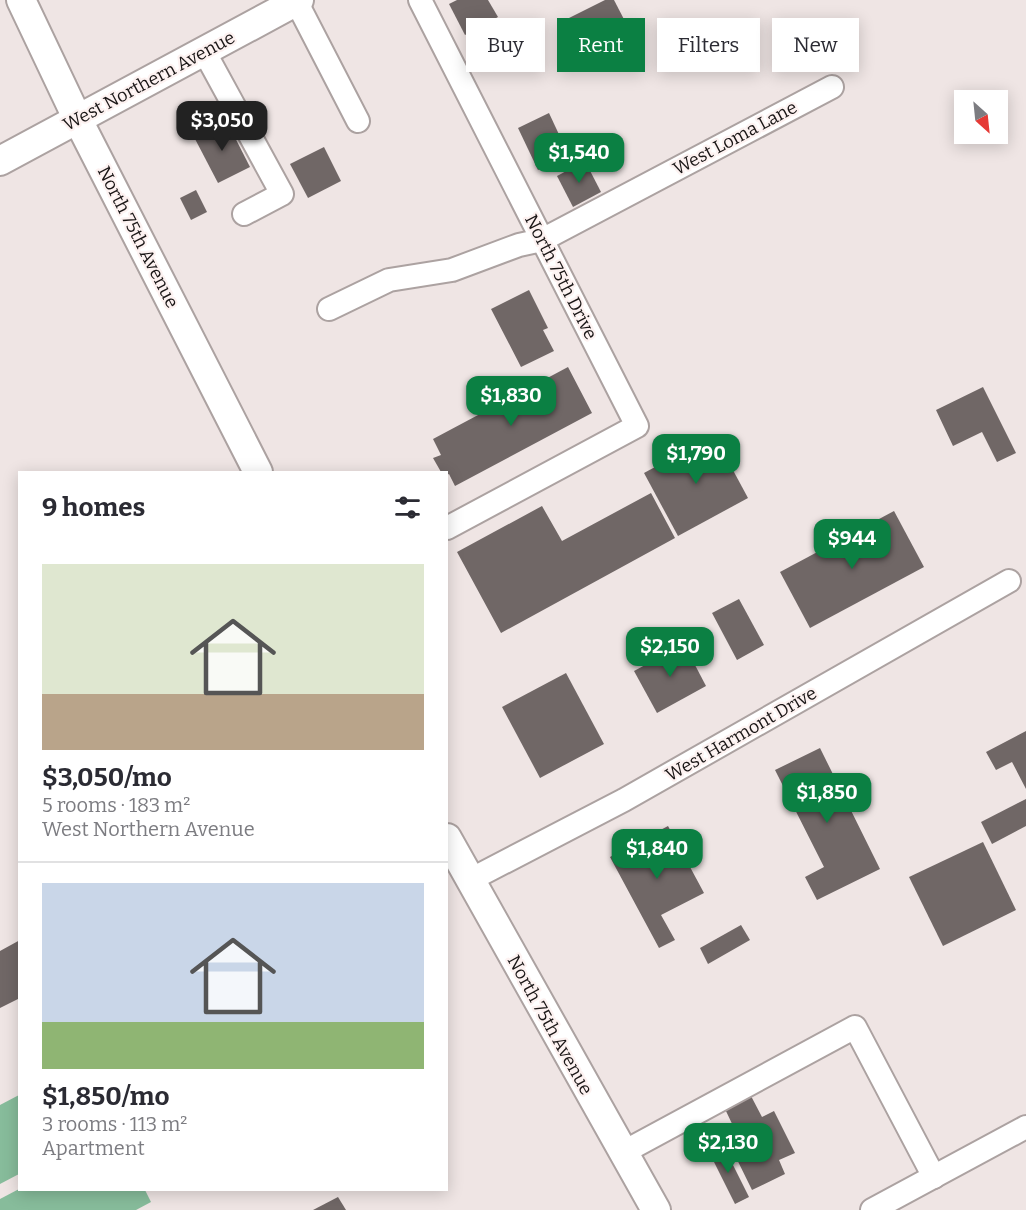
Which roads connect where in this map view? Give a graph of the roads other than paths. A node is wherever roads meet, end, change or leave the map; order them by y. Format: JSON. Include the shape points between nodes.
{"nodes":[{"id":1,"x":21,"y":0,"type":"edge"},
{"id":2,"x":420,"y":0,"type":"edge"},
{"id":3,"x":297,"y":1,"type":"edge"},
{"id":4,"x":204,"y":51,"type":"junction"},
{"id":5,"x":832,"y":87,"type":"dead end"},
{"id":6,"x":78,"y":120,"type":"junction"},
{"id":7,"x":358,"y":121,"type":"dead end"},
{"id":8,"x":0,"y":162,"type":"edge"},
{"id":9,"x":244,"y":214,"type":"dead end"},
{"id":10,"x":542,"y":240,"type":"junction"},
{"id":11,"x":329,"y":309,"type":"dead end"},
{"id":12,"x":257,"y":471,"type":"edge"},
{"id":13,"x":448,"y":527,"type":"edge"},
{"id":14,"x":1009,"y":582,"type":"dead end"},
{"id":15,"x":448,"y":840,"type":"edge"},
{"id":16,"x":470,"y":880,"type":"junction"},
{"id":17,"x":1026,"y":1127,"type":"edge"},
{"id":18,"x":622,"y":1153,"type":"junction"},
{"id":19,"x":934,"y":1177,"type":"junction"},
{"id":20,"x":656,"y":1210,"type":"edge"},
{"id":21,"x":873,"y":1210,"type":"edge"}],
"edges":[{"from":1,"to":6,"type":"main road","name":"North 75th Avenue"},
{"from":2,"to":10,"type":"street","name":"North 75th Drive"},
{"from":3,"to":4,"type":"main road","name":"West Northern Avenue"},
{"from":3,"to":7,"type":"street"},
{"from":4,"to":6,"type":"main road","name":"West Northern Avenue"},
{"from":4,"to":9,"type":"street","via":[[282,194]]},
{"from":5,"to":10,"type":"street","name":"West Loma Lane"},
{"from":6,"to":8,"type":"main road","name":"West Northern Avenue"},
{"from":6,"to":12,"type":"main road","name":"North 75th Avenue"},
{"from":10,"to":11,"type":"street","name":"West Loma Lane","via":[[452,270],[389,280]]},
{"from":10,"to":13,"type":"street","name":"North 75th Drive","via":[[637,426]]},
{"from":14,"to":16,"type":"street","name":"West Harmont Drive","via":[[624,800]]},
{"from":15,"to":16,"type":"main road","name":"North 75th Avenue"},
{"from":16,"to":18,"type":"main road","name":"North 75th Avenue"},
{"from":17,"to":19,"type":"street"},
{"from":18,"to":19,"type":"street","via":[[855,1027]]},
{"from":18,"to":20,"type":"main road","name":"North 75th Avenue"},
{"from":19,"to":21,"type":"street"}]}
